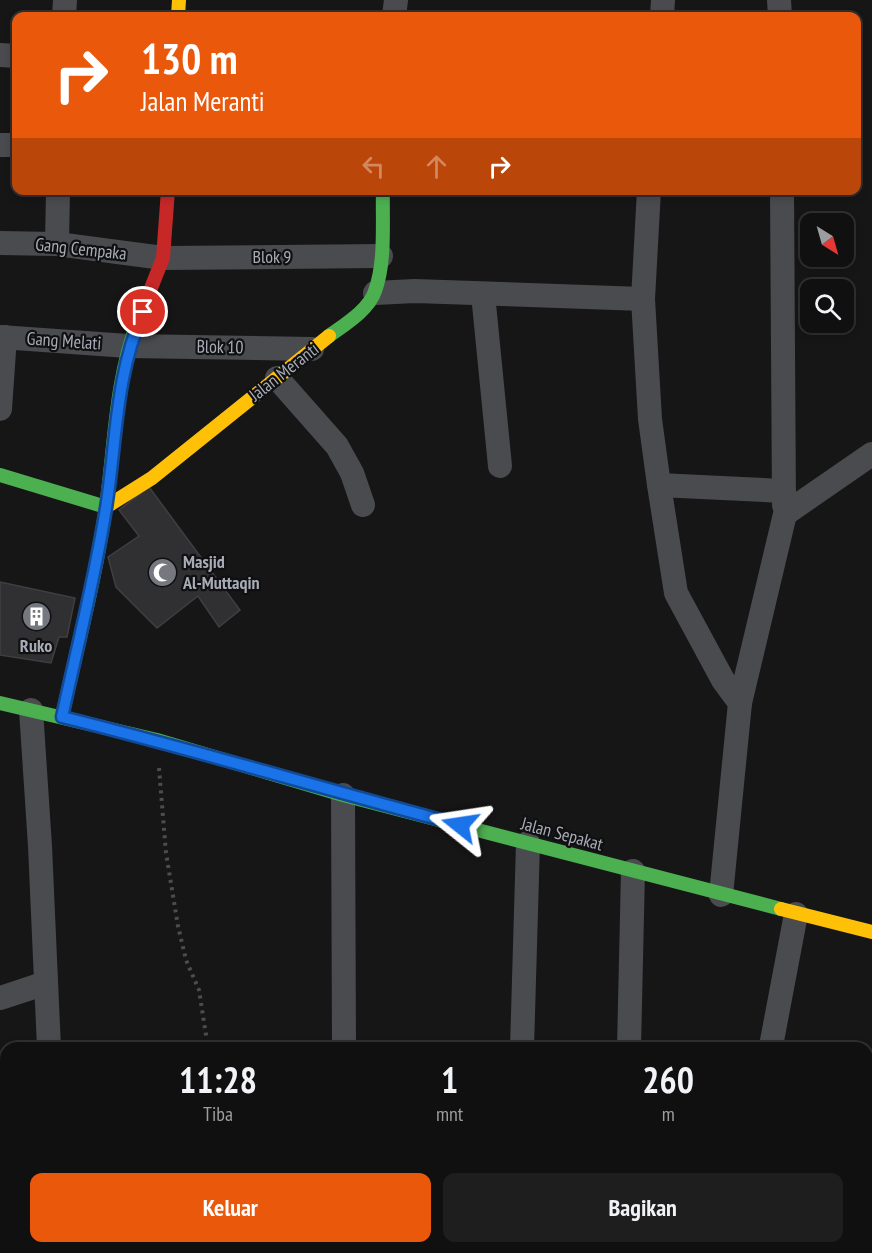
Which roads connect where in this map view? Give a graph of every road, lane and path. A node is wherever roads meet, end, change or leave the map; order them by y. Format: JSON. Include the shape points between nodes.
{"nodes":[{"id":1,"x":58,"y":195,"type":"edge"},
{"id":2,"x":168,"y":195,"type":"edge"},
{"id":3,"x":384,"y":195,"type":"edge"},
{"id":4,"x":649,"y":195,"type":"edge"},
{"id":5,"x":782,"y":195,"type":"edge"},
{"id":6,"x":0,"y":243,"type":"edge"},
{"id":7,"x":57,"y":244,"type":"junction"},
{"id":8,"x":381,"y":256,"type":"junction"},
{"id":9,"x":163,"y":258,"type":"junction"},
{"id":10,"x":375,"y":293,"type":"junction"},
{"id":11,"x":483,"y":294,"type":"junction"},
{"id":12,"x":643,"y":299,"type":"junction"},
{"id":13,"x":3,"y":337,"type":"edge"},
{"id":14,"x":128,"y":346,"type":"junction"},
{"id":15,"x":312,"y":349,"type":"junction"},
{"id":16,"x":277,"y":378,"type":"junction"},
{"id":17,"x":0,"y":409,"type":"edge"},
{"id":18,"x":872,"y":454,"type":"edge"},
{"id":19,"x":500,"y":466,"type":"dead end"},
{"id":20,"x":0,"y":475,"type":"edge"},
{"id":21,"x":659,"y":485,"type":"junction"},
{"id":22,"x":784,"y":502,"type":"junction"},
{"id":23,"x":363,"y":505,"type":"dead end"},
{"id":24,"x":106,"y":507,"type":"junction"},
{"id":25,"x":0,"y":703,"type":"edge"},
{"id":26,"x":740,"y":703,"type":"junction"},
{"id":27,"x":31,"y":710,"type":"junction"},
{"id":28,"x":62,"y":717,"type":"junction"},
{"id":29,"x":157,"y":740,"type":"junction"},
{"id":30,"x":343,"y":795,"type":"junction"},
{"id":31,"x":528,"y":843,"type":"junction"},
{"id":32,"x":633,"y":871,"type":"junction"},
{"id":33,"x":721,"y":895,"type":"junction"},
{"id":34,"x":796,"y":914,"type":"junction"},
{"id":35,"x":872,"y":932,"type":"edge"},
{"id":36,"x":46,"y":983,"type":"junction"},
{"id":37,"x":0,"y":998,"type":"edge"},
{"id":38,"x":49,"y":1042,"type":"edge"},
{"id":39,"x":207,"y":1042,"type":"edge"},
{"id":40,"x":344,"y":1042,"type":"edge"},
{"id":41,"x":522,"y":1042,"type":"edge"},
{"id":42,"x":629,"y":1042,"type":"edge"},
{"id":43,"x":772,"y":1042,"type":"edge"}],
"edges":[{"from":1,"to":7,"type":"street"},
{"from":2,"to":9,"type":"street"},
{"from":3,"to":8,"type":"street"},
{"from":4,"to":12,"type":"street"},
{"from":5,"to":22,"type":"street"},
{"from":6,"to":7,"type":"street","name":"Gang Cempaka"},
{"from":7,"to":9,"type":"street","name":"Gang Cempaka"},
{"from":8,"to":9,"type":"street","name":"Blok 9"},
{"from":8,"to":10,"type":"street"},
{"from":9,"to":14,"type":"street"},
{"from":10,"to":11,"type":"street"},
{"from":10,"to":15,"type":"street","name":"Jalan Meranti","via":[[357,314]]},
{"from":11,"to":12,"type":"street"},
{"from":11,"to":19,"type":"street"},
{"from":12,"to":21,"type":"street","via":[[650,419]]},
{"from":13,"to":14,"type":"street","name":"Gang Melati"},
{"from":13,"to":17,"type":"street"},
{"from":14,"to":15,"type":"street","name":"Blok 10"},
{"from":14,"to":24,"type":"street"},
{"from":15,"to":16,"type":"street","name":"Jalan Meranti"},
{"from":16,"to":23,"type":"street","via":[[337,446]]},
{"from":16,"to":24,"type":"street","name":"Jalan Meranti","via":[[152,478]]},
{"from":18,"to":22,"type":"street"},
{"from":20,"to":24,"type":"street"},
{"from":21,"to":22,"type":"street"},
{"from":21,"to":26,"type":"street","via":[[676,593],[723,680]]},
{"from":22,"to":26,"type":"street"},
{"from":24,"to":28,"type":"street"},
{"from":25,"to":27,"type":"street","name":"Jalan Sepakat"},
{"from":26,"to":33,"type":"street"},
{"from":27,"to":28,"type":"street","name":"Jalan Sepakat"},
{"from":27,"to":36,"type":"street"},
{"from":28,"to":29,"type":"street","name":"Jalan Sepakat"},
{"from":29,"to":30,"type":"street","name":"Jalan Sepakat"},
{"from":29,"to":39,"type":"path","via":[[166,853],[186,960],[199,990]]},
{"from":30,"to":31,"type":"street","name":"Jalan Sepakat"},
{"from":30,"to":40,"type":"street"},
{"from":31,"to":32,"type":"street","name":"Jalan Sepakat"},
{"from":31,"to":41,"type":"street"},
{"from":32,"to":33,"type":"street","name":"Jalan Sepakat"},
{"from":32,"to":42,"type":"street"},
{"from":33,"to":34,"type":"street","name":"Jalan Sepakat"},
{"from":34,"to":35,"type":"street","name":"Jalan Sepakat"},
{"from":34,"to":43,"type":"street"},
{"from":36,"to":37,"type":"street"},
{"from":36,"to":38,"type":"street"}]}
